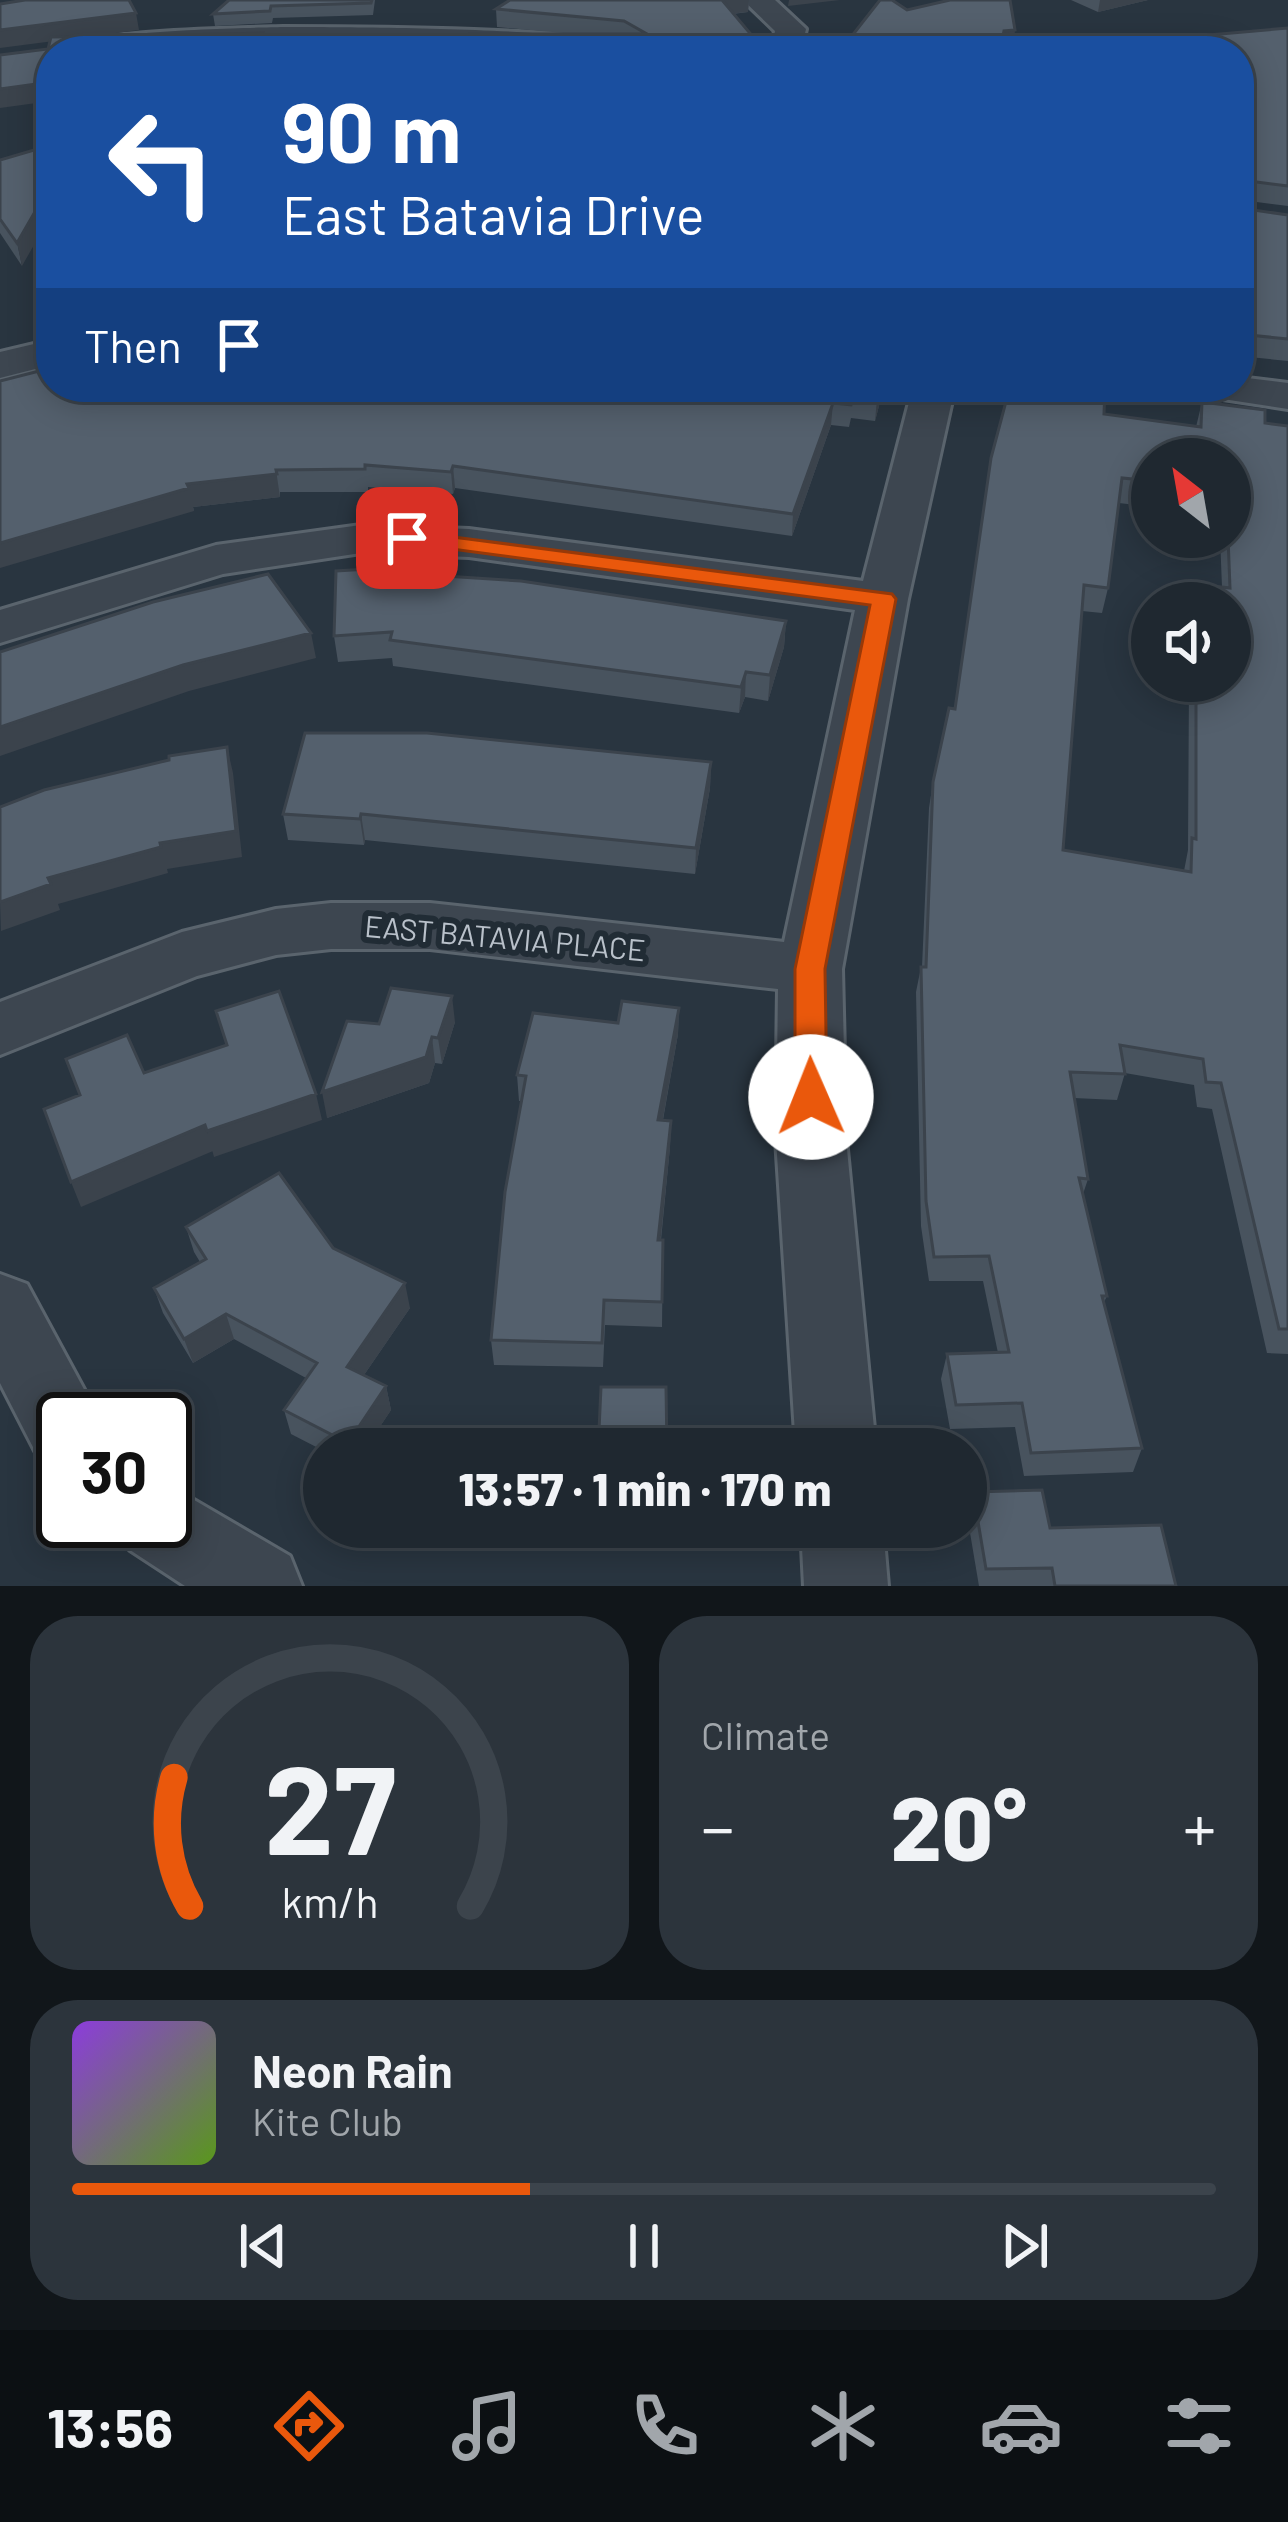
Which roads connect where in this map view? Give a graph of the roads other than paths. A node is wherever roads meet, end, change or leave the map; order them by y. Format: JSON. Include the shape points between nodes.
{"nodes":[{"id":1,"x":450,"y":0,"type":"edge"},
{"id":2,"x":758,"y":0,"type":"edge"},
{"id":3,"x":192,"y":7,"type":"dead end"},
{"id":4,"x":184,"y":36,"type":"edge"},
{"id":5,"x":427,"y":36,"type":"edge"},
{"id":6,"x":789,"y":36,"type":"edge"},
{"id":7,"x":36,"y":356,"type":"edge"},
{"id":8,"x":0,"y":365,"type":"edge"},
{"id":9,"x":1254,"y":392,"type":"edge"},
{"id":10,"x":1288,"y":396,"type":"edge"},
{"id":11,"x":930,"y":402,"type":"edge"},
{"id":12,"x":884,"y":599,"type":"junction"},
{"id":13,"x":0,"y":627,"type":"edge"},
{"id":14,"x":810,"y":969,"type":"junction"},
{"id":15,"x":0,"y":1029,"type":"edge"},
{"id":16,"x":0,"y":1308,"type":"edge"},
{"id":17,"x":46,"y":1392,"type":"edge"},
{"id":18,"x":834,"y":1428,"type":"edge"},
{"id":19,"x":192,"y":1542,"type":"edge"},
{"id":20,"x":844,"y":1548,"type":"edge"},
{"id":21,"x":260,"y":1586,"type":"edge"},
{"id":22,"x":847,"y":1586,"type":"edge"}],
"edges":[{"from":1,"to":5,"type":"street"},
{"from":2,"to":6,"type":"street","via":[[791,28]]},
{"from":3,"to":4,"type":"street"},
{"from":7,"to":8,"type":"street"},
{"from":9,"to":10,"type":"street"},
{"from":11,"to":12,"type":"street"},
{"from":12,"to":13,"type":"street","via":[[469,542],[361,539],[216,560]]},
{"from":12,"to":14,"type":"street"},
{"from":14,"to":15,"type":"street","name":"EAST BATAVIA PLACE","via":[[430,926],[331,926],[182,956]]},
{"from":14,"to":18,"type":"street","via":[[812,1139]]},
{"from":16,"to":17,"type":"street"},
{"from":19,"to":21,"type":"street"},
{"from":20,"to":22,"type":"street"}]}
